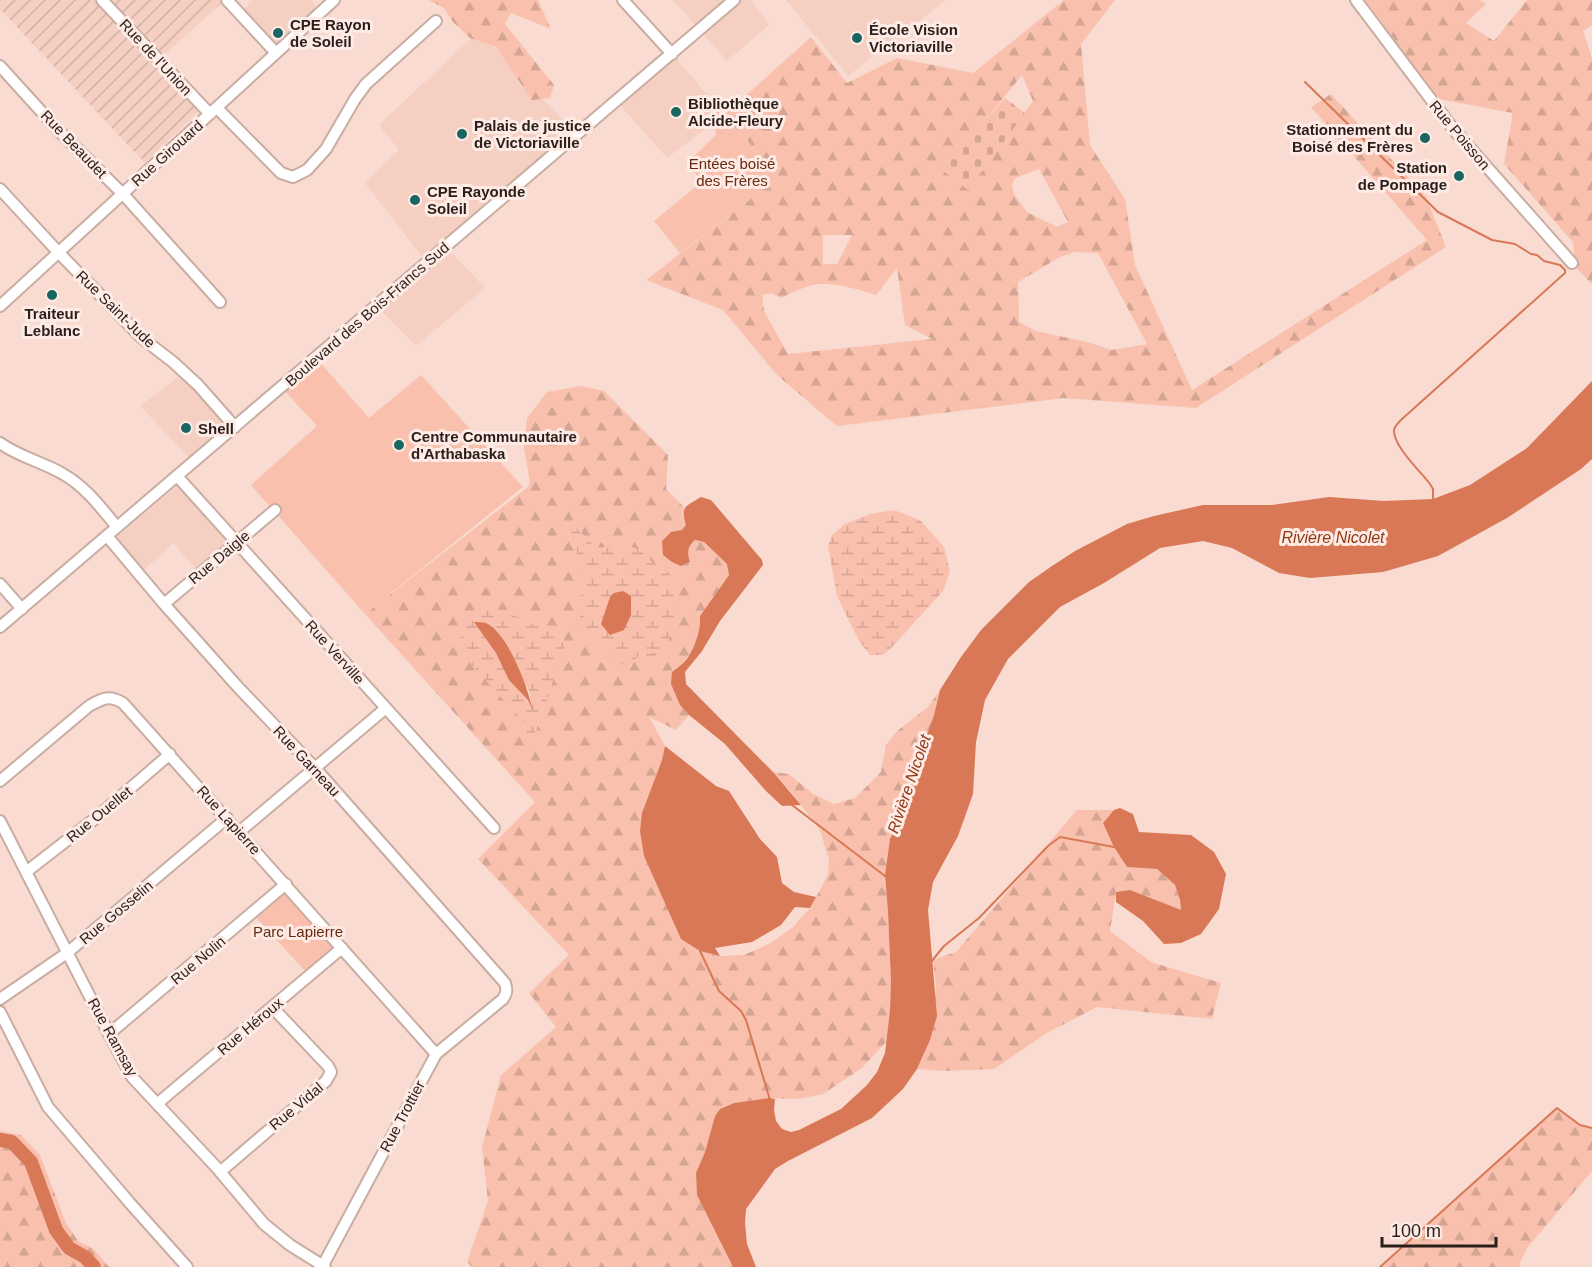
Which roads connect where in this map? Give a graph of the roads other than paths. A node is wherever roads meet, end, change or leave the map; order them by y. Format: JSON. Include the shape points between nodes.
{"nodes":[{"id":1,"x":102,"y":0,"type":"edge"},
{"id":2,"x":227,"y":0,"type":"edge"},
{"id":3,"x":334,"y":0,"type":"edge"},
{"id":4,"x":623,"y":0,"type":"edge"},
{"id":5,"x":734,"y":0,"type":"edge"},
{"id":6,"x":1356,"y":0,"type":"edge"},
{"id":7,"x":436,"y":21,"type":"dead end"},
{"id":8,"x":276,"y":53,"type":"junction"},
{"id":9,"x":672,"y":54,"type":"junction"},
{"id":10,"x":0,"y":66,"type":"edge"},
{"id":11,"x":214,"y":111,"type":"junction"},
{"id":12,"x":0,"y":189,"type":"edge"},
{"id":13,"x":123,"y":194,"type":"junction"},
{"id":14,"x":59,"y":253,"type":"junction"},
{"id":15,"x":1572,"y":263,"type":"dead end"},
{"id":16,"x":220,"y":302,"type":"dead end"},
{"id":17,"x":0,"y":306,"type":"edge"},
{"id":18,"x":235,"y":427,"type":"junction"},
{"id":19,"x":0,"y":443,"type":"edge"},
{"id":20,"x":177,"y":476,"type":"junction"},
{"id":21,"x":274,"y":510,"type":"dead end"},
{"id":22,"x":117,"y":527,"type":"junction"},
{"id":23,"x":107,"y":536,"type":"junction"},
{"id":24,"x":237,"y":543,"type":"junction"},
{"id":25,"x":0,"y":584,"type":"edge"},
{"id":26,"x":164,"y":604,"type":"junction"},
{"id":27,"x":22,"y":609,"type":"junction"},
{"id":28,"x":0,"y":627,"type":"edge"},
{"id":29,"x":386,"y":708,"type":"junction"},
{"id":30,"x":170,"y":754,"type":"junction"},
{"id":31,"x":315,"y":768,"type":"junction"},
{"id":32,"x":0,"y":781,"type":"edge"},
{"id":33,"x":227,"y":818,"type":"junction"},
{"id":34,"x":0,"y":820,"type":"edge"},
{"id":35,"x":494,"y":828,"type":"dead end"},
{"id":36,"x":239,"y":832,"type":"junction"},
{"id":37,"x":26,"y":872,"type":"junction"},
{"id":38,"x":286,"y":885,"type":"junction"},
{"id":39,"x":342,"y":948,"type":"junction"},
{"id":40,"x":67,"y":953,"type":"junction"},
{"id":41,"x":506,"y":988,"type":"joint"},
{"id":42,"x":0,"y":999,"type":"edge"},
{"id":43,"x":272,"y":1006,"type":"junction"},
{"id":44,"x":0,"y":1012,"type":"edge"},
{"id":45,"x":109,"y":1034,"type":"junction"},
{"id":46,"x":436,"y":1054,"type":"junction"},
{"id":47,"x":158,"y":1103,"type":"junction"},
{"id":48,"x":220,"y":1172,"type":"junction"},
{"id":49,"x":187,"y":1267,"type":"edge"},
{"id":50,"x":323,"y":1267,"type":"edge"}],
"edges":[{"from":1,"to":11,"type":"street","name":"Rue de l'Union"},
{"from":2,"to":8,"type":"street"},
{"from":3,"to":8,"type":"street","name":"Rue Girouard"},
{"from":4,"to":9,"type":"street"},
{"from":5,"to":9,"type":"street","name":"Boulevard des Bois-Francs Sud"},
{"from":6,"to":15,"type":"street","name":"Rue Poisson","via":[[1454,130]]},
{"from":7,"to":11,"type":"street","name":"Rue de l'Union","via":[[366,84],[326,149],[299,175],[281,173]]},
{"from":8,"to":11,"type":"street","name":"Rue Girouard"},
{"from":9,"to":18,"type":"street","name":"Boulevard des Bois-Francs Sud"},
{"from":10,"to":13,"type":"street","name":"Rue Beaudet"},
{"from":11,"to":13,"type":"street","name":"Rue Girouard"},
{"from":12,"to":14,"type":"street","name":"Rue Saint-Jude"},
{"from":13,"to":14,"type":"street","name":"Rue Girouard"},
{"from":13,"to":16,"type":"street","name":"Rue Beaudet"},
{"from":14,"to":17,"type":"street","name":"Rue Girouard"},
{"from":14,"to":18,"type":"street","name":"Rue Saint-Jude","via":[[142,338],[198,385]]},
{"from":18,"to":20,"type":"street","name":"Boulevard des Bois-Francs Sud"},
{"from":19,"to":22,"type":"street","via":[[77,483]]},
{"from":20,"to":22,"type":"street","name":"Boulevard des Bois-Francs Sud"},
{"from":20,"to":24,"type":"street","name":"Rue Verville"},
{"from":21,"to":24,"type":"street","name":"Rue Daigle"},
{"from":22,"to":23,"type":"street","name":"Boulevard des Bois-Francs Sud"},
{"from":23,"to":26,"type":"street","name":"Rue Garneau"},
{"from":23,"to":27,"type":"street","name":"Boulevard des Bois-Francs Sud"},
{"from":24,"to":26,"type":"street","name":"Rue Daigle"},
{"from":24,"to":29,"type":"street","name":"Rue Verville"},
{"from":25,"to":27,"type":"street"},
{"from":26,"to":31,"type":"street","name":"Rue Garneau"},
{"from":27,"to":28,"type":"street","name":"Boulevard des Bois-Francs Sud"},
{"from":29,"to":31,"type":"street"},
{"from":29,"to":35,"type":"street","name":"Rue Verville"},
{"from":30,"to":32,"type":"street","name":"Rue Lapierre","via":[[128,707],[110,697],[89,706]]},
{"from":30,"to":33,"type":"street","name":"Rue Lapierre"},
{"from":30,"to":37,"type":"street","name":"Rue Ouellet"},
{"from":31,"to":36,"type":"street"},
{"from":31,"to":41,"type":"street","name":"Rue Garneau"},
{"from":33,"to":36,"type":"street","name":"Rue Lapierre"},
{"from":33,"to":40,"type":"street","name":"Rue Gosselin"},
{"from":34,"to":37,"type":"street","name":"Rue Ramsay"},
{"from":36,"to":38,"type":"street","name":"Rue Lapierre"},
{"from":37,"to":40,"type":"street","name":"Rue Ramsay"},
{"from":38,"to":39,"type":"street","name":"Rue Lapierre"},
{"from":38,"to":45,"type":"street","name":"Rue Nolin"},
{"from":39,"to":43,"type":"street","name":"Rue Héroux"},
{"from":39,"to":46,"type":"street","name":"Rue Lapierre"},
{"from":40,"to":42,"type":"street","name":"Rue Gosselin"},
{"from":40,"to":45,"type":"street","name":"Rue Ramsay"},
{"from":41,"to":46,"type":"street","name":"Rue Trottier","via":[[503,999]]},
{"from":43,"to":47,"type":"street","name":"Rue Héroux"},
{"from":43,"to":48,"type":"street","name":"Rue Vidal","via":[[331,1072],[326,1081]]},
{"from":44,"to":49,"type":"street","via":[[48,1107]]},
{"from":45,"to":47,"type":"street","name":"Rue Ramsay","via":[[132,1077]]},
{"from":46,"to":50,"type":"street","name":"Rue Trottier"},
{"from":47,"to":48,"type":"street","name":"Rue Ramsay"},
{"from":48,"to":50,"type":"street","name":"Rue Ramsay","via":[[264,1224]]}]}
